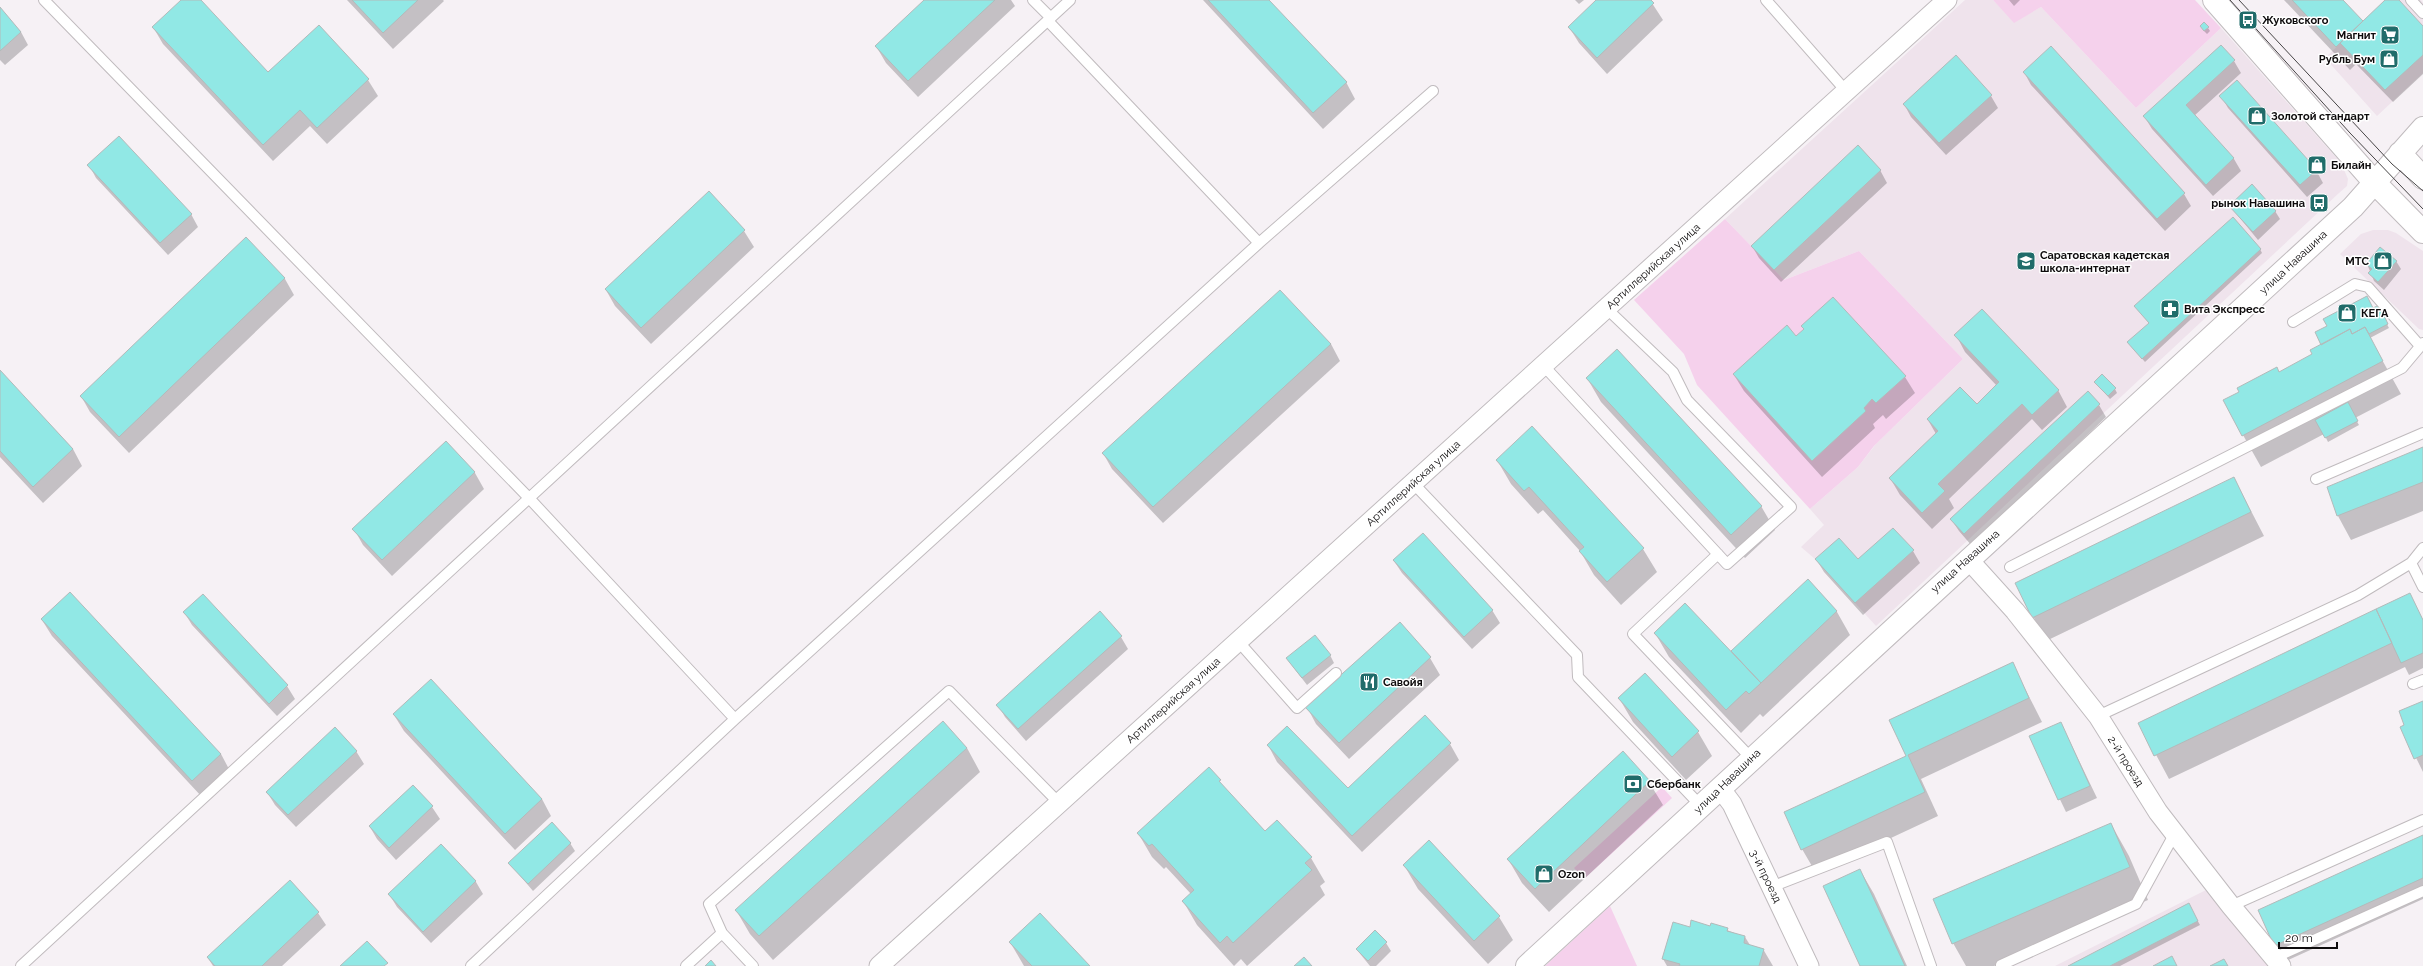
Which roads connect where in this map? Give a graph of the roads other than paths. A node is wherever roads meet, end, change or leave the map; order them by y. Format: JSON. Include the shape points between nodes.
{"nodes":[{"id":1,"x":44,"y":0,"type":"edge"},
{"id":2,"x":1033,"y":0,"type":"edge"},
{"id":3,"x":1070,"y":0,"type":"edge"},
{"id":4,"x":1766,"y":0,"type":"edge"},
{"id":5,"x":1947,"y":0,"type":"edge"},
{"id":6,"x":2214,"y":0,"type":"edge"},
{"id":7,"x":2411,"y":0,"type":"edge"},
{"id":8,"x":2423,"y":13,"type":"edge"},
{"id":9,"x":1049,"y":19,"type":"junction"},
{"id":10,"x":1433,"y":90,"type":"dead end"},
{"id":11,"x":1846,"y":92,"type":"junction"},
{"id":12,"x":2423,"y":128,"type":"edge"},
{"id":13,"x":2400,"y":154,"type":"junction"},
{"id":14,"x":2423,"y":178,"type":"edge"},
{"id":15,"x":2375,"y":183,"type":"junction"},
{"id":16,"x":2423,"y":232,"type":"edge"},
{"id":17,"x":1259,"y":243,"type":"junction"},
{"id":18,"x":1606,"y":308,"type":"junction"},
{"id":19,"x":2293,"y":322,"type":"dead end"},
{"id":20,"x":2422,"y":344,"type":"edge"},
{"id":21,"x":1543,"y":365,"type":"junction"},
{"id":22,"x":2423,"y":433,"type":"edge"},
{"id":23,"x":2316,"y":479,"type":"dead end"},
{"id":24,"x":1413,"y":483,"type":"junction"},
{"id":25,"x":529,"y":498,"type":"junction"},
{"id":26,"x":2423,"y":548,"type":"edge"},
{"id":27,"x":1718,"y":554,"type":"junction"},
{"id":28,"x":1968,"y":559,"type":"junction"},
{"id":29,"x":2411,"y":563,"type":"junction"},
{"id":30,"x":2010,"y":567,"type":"dead end"},
{"id":31,"x":2423,"y":587,"type":"edge"},
{"id":32,"x":1238,"y":641,"type":"junction"},
{"id":33,"x":1336,"y":673,"type":"dead end"},
{"id":34,"x":2423,"y":680,"type":"edge"},
{"id":35,"x":2413,"y":684,"type":"dead end"},
{"id":36,"x":2098,"y":716,"type":"junction"},
{"id":37,"x":735,"y":720,"type":"junction"},
{"id":38,"x":1750,"y":758,"type":"junction"},
{"id":39,"x":1720,"y":788,"type":"junction"},
{"id":40,"x":1059,"y":803,"type":"junction"},
{"id":41,"x":1702,"y":806,"type":"junction"},
{"id":42,"x":2423,"y":820,"type":"edge"},
{"id":43,"x":2175,"y":833,"type":"junction"},
{"id":44,"x":1771,"y":887,"type":"junction"},
{"id":45,"x":2423,"y":891,"type":"edge"},
{"id":46,"x":2231,"y":906,"type":"junction"},
{"id":47,"x":722,"y":933,"type":"junction"},
{"id":48,"x":2278,"y":962,"type":"edge"},
{"id":49,"x":2001,"y":964,"type":"dead end"},
{"id":50,"x":21,"y":966,"type":"edge"},
{"id":51,"x":471,"y":966,"type":"edge"},
{"id":52,"x":686,"y":966,"type":"edge"},
{"id":53,"x":753,"y":966,"type":"edge"},
{"id":54,"x":879,"y":966,"type":"edge"},
{"id":55,"x":1527,"y":966,"type":"edge"},
{"id":56,"x":1809,"y":966,"type":"edge"},
{"id":57,"x":1931,"y":966,"type":"edge"}],
"edges":[{"from":1,"to":25,"type":"lane"},
{"from":2,"to":9,"type":"lane"},
{"from":3,"to":9,"type":"lane"},
{"from":4,"to":11,"type":"lane"},
{"from":5,"to":11,"type":"street","name":"Артиллерийская улица"},
{"from":6,"to":15,"type":"main road"},
{"from":7,"to":8,"type":"lane"},
{"from":9,"to":17,"type":"lane"},
{"from":9,"to":25,"type":"lane"},
{"from":10,"to":17,"type":"lane"},
{"from":11,"to":18,"type":"street","name":"Артиллерийская улица"},
{"from":12,"to":13,"type":"main road","name":"улица Навашина"},
{"from":13,"to":14,"type":"main road"},
{"from":13,"to":15,"type":"main road","name":"улица Навашина"},
{"from":15,"to":16,"type":"main road"},
{"from":15,"to":28,"type":"main road","name":"улица Навашина","via":[[2353,207]]},
{"from":17,"to":37,"type":"lane"},
{"from":18,"to":21,"type":"street","name":"Артиллерийская улица"},
{"from":18,"to":27,"type":"lane","via":[[1673,372],[1687,400],[1791,506],[1727,564]]},
{"from":19,"to":20,"type":"lane","via":[[2356,284],[2368,287]]},
{"from":20,"to":30,"type":"lane","via":[[2402,368]]},
{"from":21,"to":24,"type":"street","name":"Артиллерийская улица"},
{"from":21,"to":27,"type":"lane"},
{"from":22,"to":23,"type":"lane"},
{"from":24,"to":32,"type":"street","name":"Артиллерийская улица"},
{"from":24,"to":41,"type":"lane","via":[[1577,655],[1578,677]]},
{"from":25,"to":37,"type":"lane"},
{"from":25,"to":50,"type":"lane"},
{"from":26,"to":29,"type":"lane"},
{"from":27,"to":38,"type":"lane","via":[[1633,634]]},
{"from":28,"to":36,"type":"street","name":"2-й проезд","via":[[2014,611]]},
{"from":28,"to":38,"type":"main road","name":"улица Навашина"},
{"from":29,"to":31,"type":"lane"},
{"from":29,"to":36,"type":"lane","via":[[2358,595]]},
{"from":32,"to":33,"type":"lane","via":[[1297,708]]},
{"from":32,"to":40,"type":"street","name":"Артиллерийская улица"},
{"from":34,"to":35,"type":"lane"},
{"from":36,"to":43,"type":"street","name":"2-й проезд","via":[[2158,812]]},
{"from":37,"to":51,"type":"lane"},
{"from":38,"to":39,"type":"main road","name":"улица Навашина"},
{"from":39,"to":41,"type":"main road","name":"улица Навашина"},
{"from":39,"to":44,"type":"street","name":"3-й проезд","via":[[1732,804]]},
{"from":40,"to":47,"type":"lane","via":[[949,691],[709,904]]},
{"from":40,"to":54,"type":"street","name":"Артиллерийская улица"},
{"from":41,"to":55,"type":"main road","name":"улица Навашина"},
{"from":42,"to":46,"type":"lane"},
{"from":43,"to":46,"type":"street","name":"2-й проезд"},
{"from":43,"to":49,"type":"lane","via":[[2136,904]]},
{"from":44,"to":56,"type":"street","name":"3-й проезд"},
{"from":44,"to":57,"type":"lane","via":[[1887,842]]},
{"from":45,"to":48,"type":"lane"},
{"from":46,"to":48,"type":"street","name":"2-й проезд"},
{"from":47,"to":52,"type":"lane"},
{"from":47,"to":53,"type":"lane"}]}
